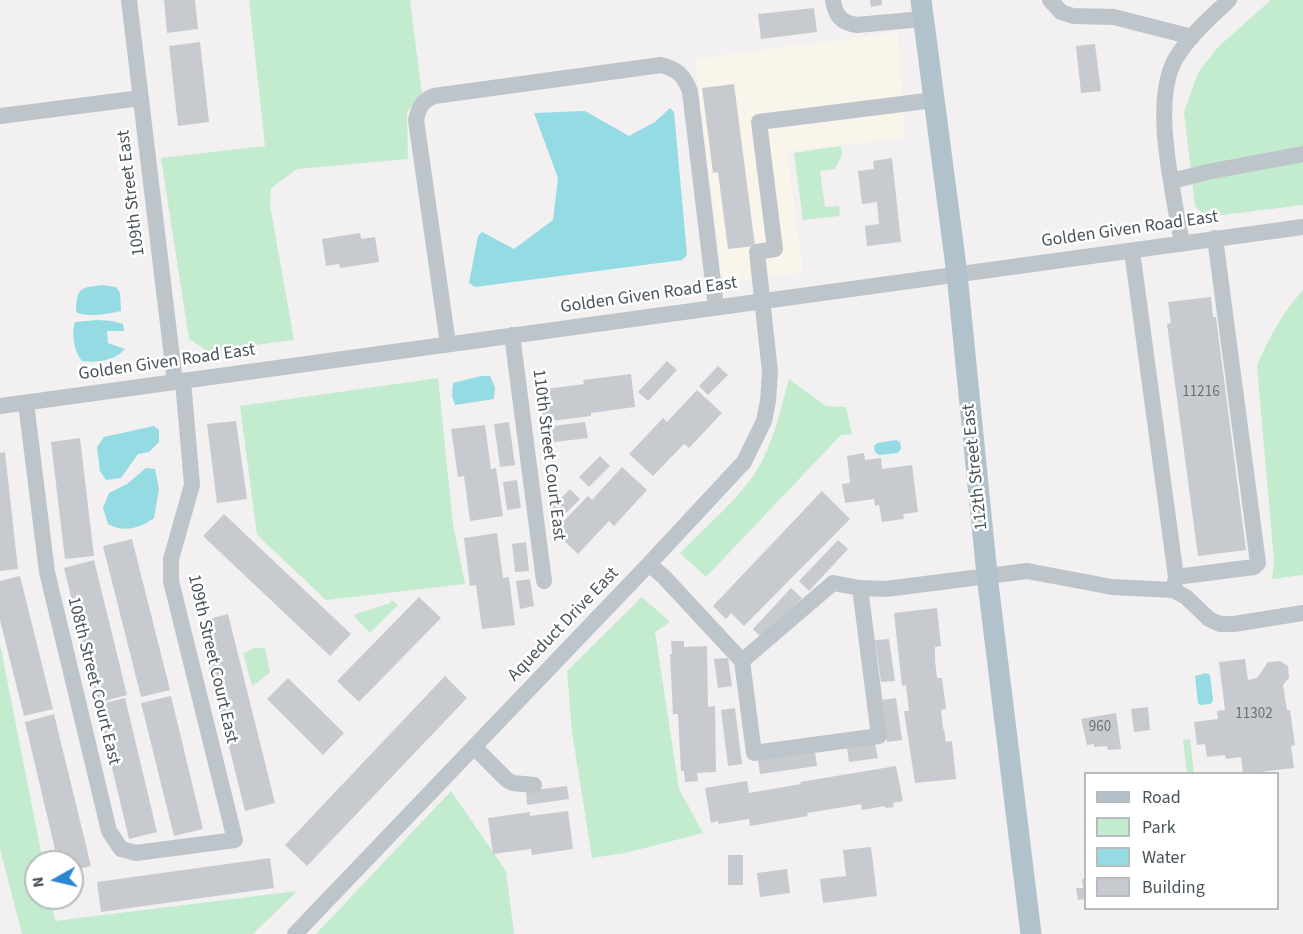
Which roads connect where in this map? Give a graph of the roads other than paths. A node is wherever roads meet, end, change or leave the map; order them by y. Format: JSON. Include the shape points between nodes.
{"nodes":[{"id":1,"x":129,"y":0,"type":"edge"},
{"id":2,"x":833,"y":0,"type":"edge"},
{"id":3,"x":1050,"y":0,"type":"edge"},
{"id":4,"x":1229,"y":0,"type":"edge"},
{"id":5,"x":922,"y":9,"type":"edge"},
{"id":6,"x":1192,"y":37,"type":"junction"},
{"id":7,"x":141,"y":98,"type":"junction"},
{"id":8,"x":934,"y":100,"type":"junction"},
{"id":9,"x":0,"y":116,"type":"edge"},
{"id":10,"x":1303,"y":154,"type":"edge"},
{"id":11,"x":1172,"y":181,"type":"junction"},
{"id":12,"x":1303,"y":226,"type":"edge"},
{"id":13,"x":1215,"y":238,"type":"junction"},
{"id":14,"x":1182,"y":244,"type":"junction"},
{"id":15,"x":1132,"y":251,"type":"junction"},
{"id":16,"x":957,"y":274,"type":"junction"},
{"id":17,"x":764,"y":300,"type":"junction"},
{"id":18,"x":716,"y":307,"type":"junction"},
{"id":19,"x":512,"y":335,"type":"junction"},
{"id":20,"x":448,"y":344,"type":"junction"},
{"id":21,"x":179,"y":381,"type":"junction"},
{"id":22,"x":26,"y":403,"type":"junction"},
{"id":23,"x":0,"y":406,"type":"edge"},
{"id":24,"x":649,"y":564,"type":"junction"},
{"id":25,"x":987,"y":575,"type":"junction"},
{"id":26,"x":544,"y":581,"type":"dead end"},
{"id":27,"x":1175,"y":584,"type":"junction"},
{"id":28,"x":860,"y":588,"type":"junction"},
{"id":29,"x":1303,"y":613,"type":"edge"},
{"id":30,"x":742,"y":661,"type":"junction"},
{"id":31,"x":474,"y":747,"type":"junction"},
{"id":32,"x":534,"y":785,"type":"dead end"},
{"id":33,"x":235,"y":840,"type":"joint"},
{"id":34,"x":295,"y":934,"type":"edge"},
{"id":35,"x":1031,"y":934,"type":"edge"}],
"edges":[{"from":1,"to":7,"type":"street","name":"109th Street East"},
{"from":2,"to":5,"type":"street","via":[[840,19],[857,25]]},
{"from":3,"to":6,"type":"street","via":[[1061,12],[1073,16],[1114,17]]},
{"from":4,"to":6,"type":"street"},
{"from":5,"to":8,"type":"main road","name":"112th Street East"},
{"from":6,"to":11,"type":"street","via":[[1176,58],[1163,104]]},
{"from":7,"to":9,"type":"street"},
{"from":7,"to":21,"type":"street","name":"109th Street East"},
{"from":8,"to":16,"type":"main road","name":"112th Street East"},
{"from":8,"to":17,"type":"street","name":"Aqueduct Drive East","via":[[759,122],[775,249],[757,252]]},
{"from":10,"to":11,"type":"street"},
{"from":11,"to":14,"type":"street"},
{"from":12,"to":13,"type":"street","name":"Golden Given Road East"},
{"from":13,"to":14,"type":"street","name":"Golden Given Road East"},
{"from":13,"to":27,"type":"street","via":[[1258,563]]},
{"from":14,"to":15,"type":"street","name":"Golden Given Road East"},
{"from":15,"to":16,"type":"street","name":"Golden Given Road East"},
{"from":15,"to":27,"type":"street"},
{"from":16,"to":17,"type":"street","name":"Golden Given Road East"},
{"from":16,"to":25,"type":"main road","name":"112th Street East"},
{"from":17,"to":18,"type":"street","name":"Golden Given Road East"},
{"from":17,"to":24,"type":"street","name":"Aqueduct Drive East","via":[[770,372],[760,430],[733,476]]},
{"from":18,"to":19,"type":"street","name":"Golden Given Road East"},
{"from":18,"to":20,"type":"street","via":[[690,92],[680,73],[661,65],[434,96],[424,100],[416,120]]},
{"from":19,"to":20,"type":"street","name":"Golden Given Road East"},
{"from":19,"to":26,"type":"street","name":"110th Street Court East"},
{"from":20,"to":21,"type":"street","name":"Golden Given Road East"},
{"from":21,"to":22,"type":"street","name":"Golden Given Road East"},
{"from":21,"to":33,"type":"street","name":"109th Street Court East","via":[[192,485],[171,559],[171,581]]},
{"from":22,"to":23,"type":"street","name":"Golden Given Road East"},
{"from":22,"to":33,"type":"street","name":"108th Street Court East","via":[[46,572],[109,831],[121,849],[136,854]]},
{"from":24,"to":30,"type":"street"},
{"from":24,"to":31,"type":"street","name":"Aqueduct Drive East"},
{"from":25,"to":27,"type":"street","via":[[1027,571],[1112,587]]},
{"from":25,"to":28,"type":"street","via":[[886,589]]},
{"from":25,"to":35,"type":"main road","name":"112th Street East"},
{"from":27,"to":29,"type":"street","via":[[1209,619],[1220,624]]},
{"from":28,"to":30,"type":"street","via":[[833,583]]},
{"from":28,"to":30,"type":"street","via":[[879,736],[754,753]]},
{"from":31,"to":32,"type":"street","via":[[507,780]]},
{"from":31,"to":34,"type":"street","name":"Aqueduct Drive East"}]}
